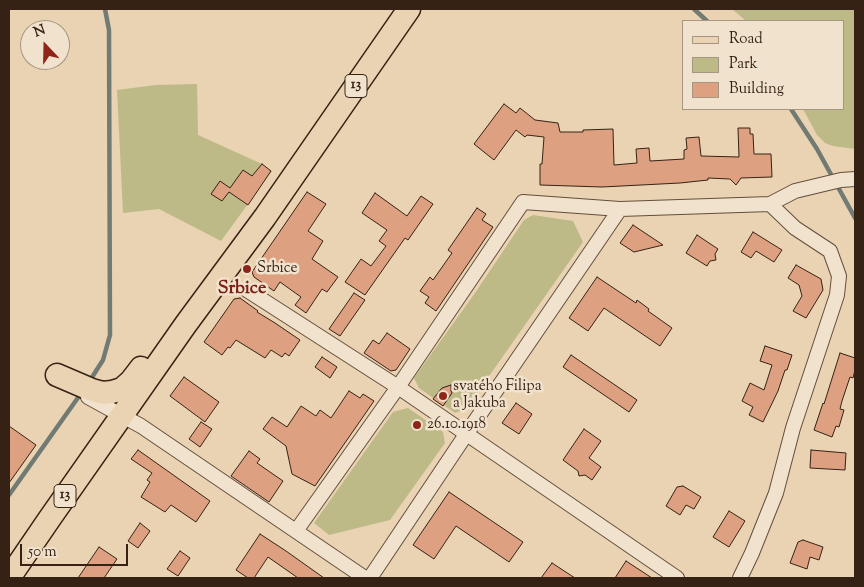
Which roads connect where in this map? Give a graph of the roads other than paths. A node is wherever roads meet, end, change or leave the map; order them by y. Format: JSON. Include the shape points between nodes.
{"nodes":[{"id":1,"x":409,"y":9,"type":"edge"},
{"id":2,"x":848,"y":180,"type":"edge"},
{"id":3,"x":770,"y":204,"type":"junction"},
{"id":4,"x":620,"y":210,"type":"junction"},
{"id":5,"x":230,"y":266,"type":"junction"},
{"id":6,"x":247,"y":290,"type":"dead end"},
{"id":7,"x":57,"y":375,"type":"dead end"},
{"id":8,"x":398,"y":387,"type":"junction"},
{"id":9,"x":88,"y":397,"type":"dead end"},
{"id":10,"x":121,"y":416,"type":"junction"},
{"id":11,"x":466,"y":433,"type":"junction"},
{"id":12,"x":296,"y":531,"type":"junction"},
{"id":13,"x":9,"y":578,"type":"edge"},
{"id":14,"x":364,"y":578,"type":"edge"},
{"id":15,"x":370,"y":578,"type":"edge"},
{"id":16,"x":677,"y":578,"type":"edge"},
{"id":17,"x":740,"y":578,"type":"edge"}],
"edges":[{"from":1,"to":5,"type":"main road","number":"13"},
{"from":2,"to":3,"type":"street","via":[[796,191]]},
{"from":3,"to":4,"type":"street"},
{"from":3,"to":17,"type":"street","via":[[794,228],[830,251],[839,276],[837,295],[793,428],[776,493]]},
{"from":4,"to":8,"type":"street","via":[[523,202]]},
{"from":4,"to":11,"type":"street"},
{"from":5,"to":7,"type":"main road","via":[[188,305],[122,389],[103,393]]},
{"from":5,"to":10,"type":"main road","number":"13"},
{"from":6,"to":8,"type":"street"},
{"from":8,"to":11,"type":"street"},
{"from":8,"to":12,"type":"street"},
{"from":9,"to":10,"type":"street"},
{"from":10,"to":12,"type":"street","via":[[141,426]]},
{"from":10,"to":13,"type":"main road","number":"13"},
{"from":11,"to":15,"type":"street"},
{"from":11,"to":16,"type":"street"},
{"from":12,"to":14,"type":"street"}]}
